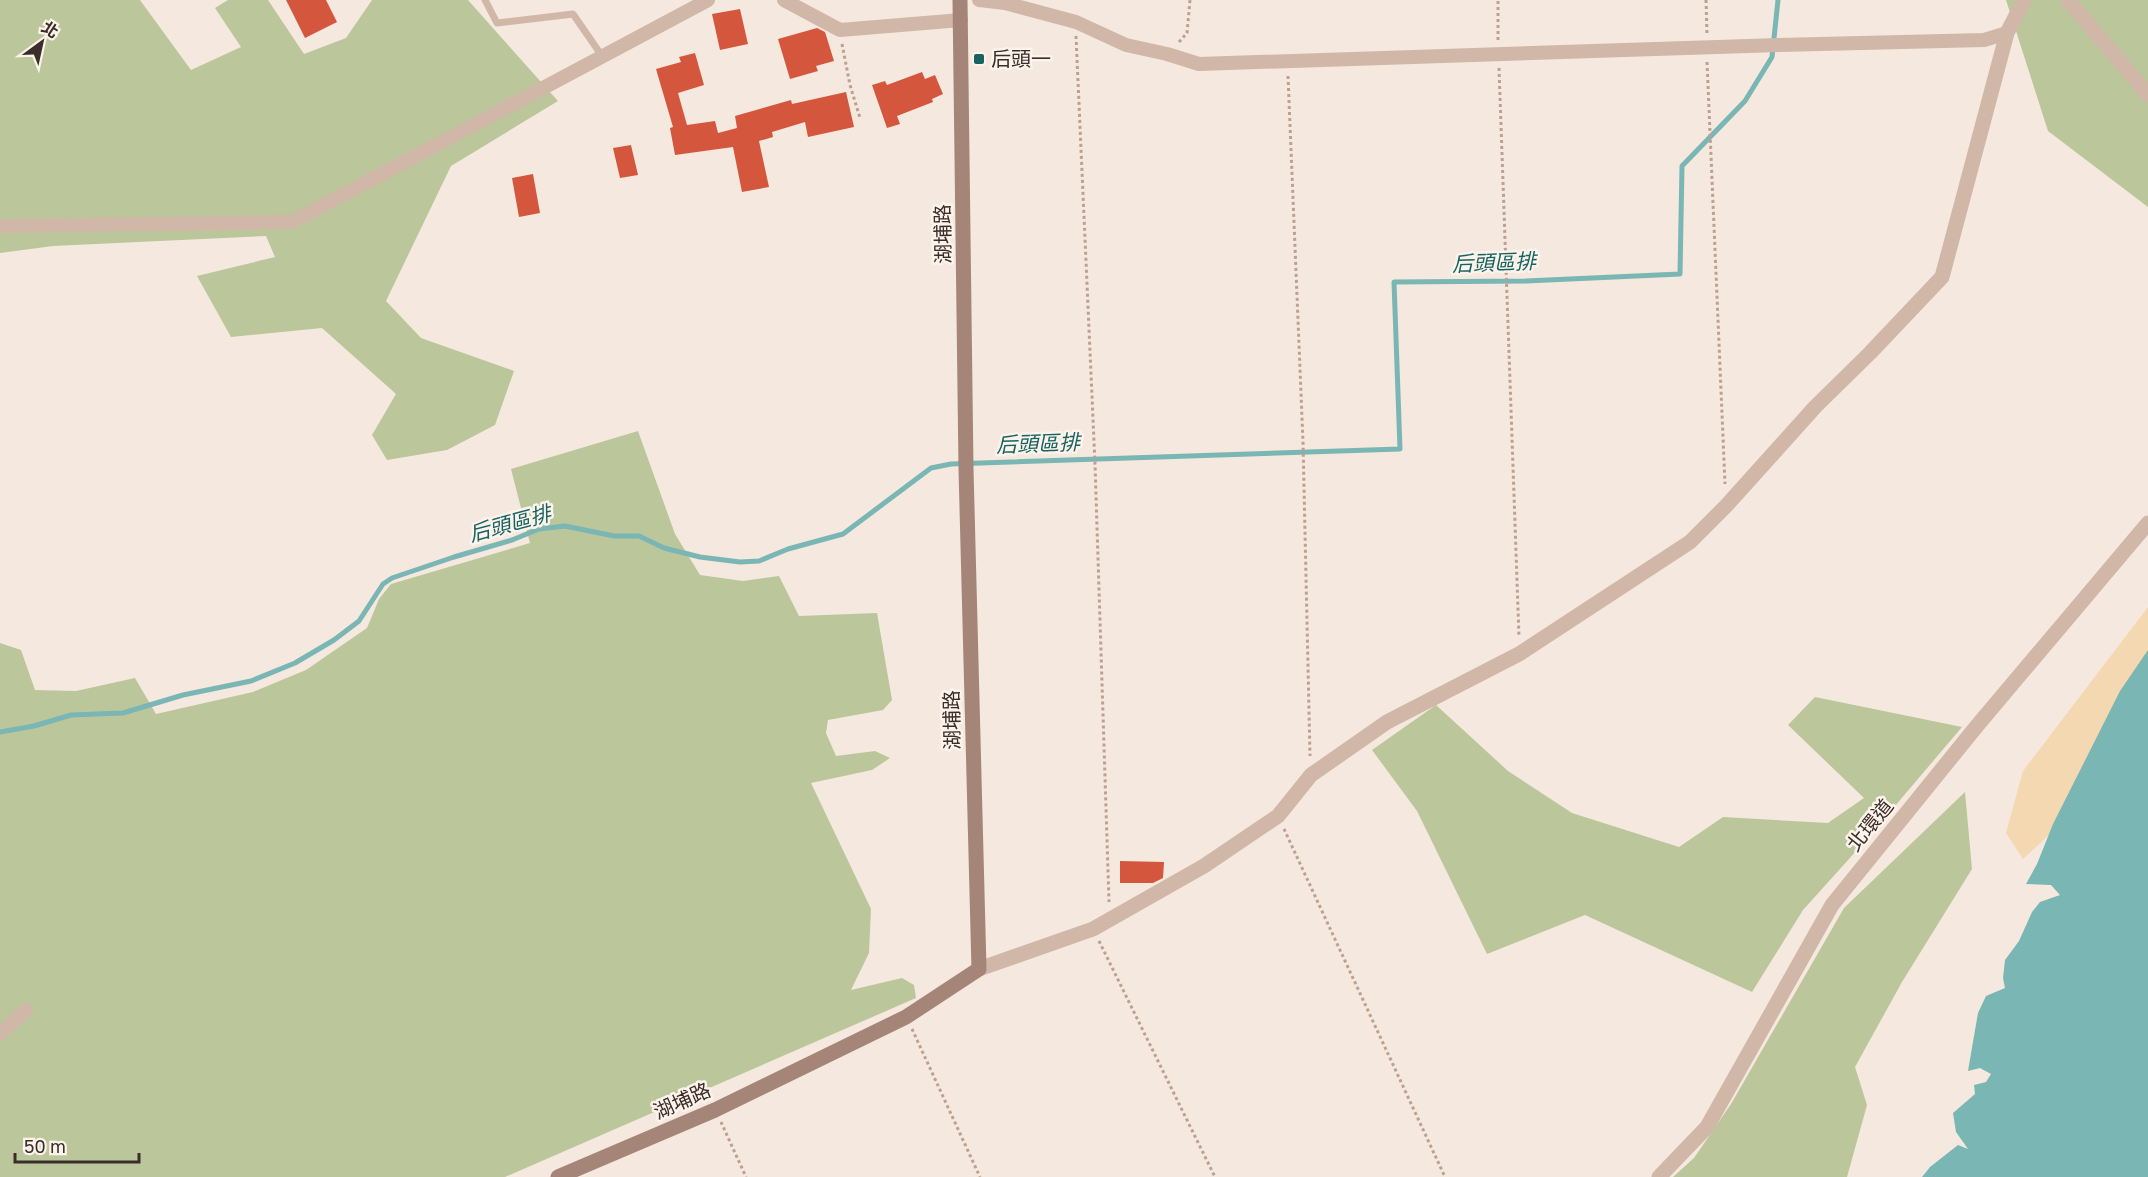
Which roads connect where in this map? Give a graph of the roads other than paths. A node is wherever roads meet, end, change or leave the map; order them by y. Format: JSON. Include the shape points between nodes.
{"nodes":[{"id":1,"x":485,"y":0,"type":"edge"},
{"id":2,"x":708,"y":0,"type":"edge"},
{"id":3,"x":784,"y":0,"type":"edge"},
{"id":4,"x":960,"y":0,"type":"edge"},
{"id":5,"x":979,"y":0,"type":"edge"},
{"id":6,"x":2024,"y":0,"type":"edge"},
{"id":7,"x":2068,"y":0,"type":"edge"},
{"id":8,"x":961,"y":20,"type":"junction"},
{"id":9,"x":2007,"y":33,"type":"junction"},
{"id":10,"x":602,"y":56,"type":"junction"},
{"id":11,"x":2148,"y":95,"type":"edge"},
{"id":12,"x":0,"y":226,"type":"edge"},
{"id":13,"x":2148,"y":523,"type":"edge"},
{"id":14,"x":979,"y":969,"type":"junction"},
{"id":15,"x":26,"y":1010,"type":"dead end"},
{"id":16,"x":0,"y":1034,"type":"edge"},
{"id":17,"x":558,"y":1177,"type":"edge"},
{"id":18,"x":1659,"y":1177,"type":"edge"}],
"edges":[{"from":1,"to":10,"type":"lane","via":[[497,23],[573,14]]},
{"from":2,"to":10,"type":"street"},
{"from":3,"to":8,"type":"street","via":[[840,30]]},
{"from":4,"to":8,"type":"main road","name":"湖埔路"},
{"from":5,"to":9,"type":"street","via":[[1076,22],[1126,45],[1199,64],[1984,40]]},
{"from":6,"to":9,"type":"street"},
{"from":7,"to":11,"type":"street"},
{"from":8,"to":14,"type":"main road","name":"湖埔路","via":[[966,469]]},
{"from":9,"to":14,"type":"street","via":[[1941,277],[1690,542],[1519,654],[1387,722],[1311,775],[1278,816],[1204,866],[1093,929]]},
{"from":10,"to":12,"type":"street","via":[[292,222]]},
{"from":13,"to":18,"type":"street","name":"北環道","via":[[1832,905],[1707,1127]]},
{"from":14,"to":17,"type":"main road","name":"湖埔路","via":[[906,1017],[715,1110]]},
{"from":15,"to":16,"type":"street"}]}
